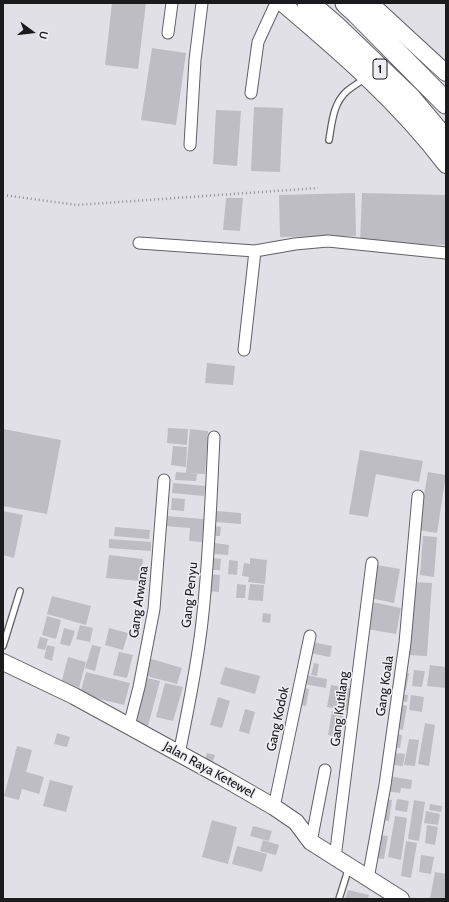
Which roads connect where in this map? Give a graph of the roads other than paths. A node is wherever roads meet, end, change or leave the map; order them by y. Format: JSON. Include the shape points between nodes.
{"nodes":[{"id":1,"x":172,"y":3,"type":"edge"},
{"id":2,"x":202,"y":3,"type":"edge"},
{"id":3,"x":276,"y":3,"type":"edge"},
{"id":4,"x":282,"y":3,"type":"edge"},
{"id":5,"x":308,"y":3,"type":"edge"},
{"id":6,"x":346,"y":3,"type":"edge"},
{"id":7,"x":370,"y":3,"type":"edge"},
{"id":8,"x":168,"y":33,"type":"dead end"},
{"id":9,"x":446,"y":73,"type":"edge"},
{"id":10,"x":366,"y":76,"type":"junction"},
{"id":11,"x":250,"y":93,"type":"dead end"},
{"id":12,"x":446,"y":103,"type":"edge"},
{"id":13,"x":435,"y":135,"type":"edge"},
{"id":14,"x":330,"y":140,"type":"dead end"},
{"id":15,"x":190,"y":145,"type":"dead end"},
{"id":16,"x":446,"y":165,"type":"edge"},
{"id":17,"x":139,"y":243,"type":"dead end"},
{"id":18,"x":255,"y":251,"type":"junction"},
{"id":19,"x":446,"y":253,"type":"edge"},
{"id":20,"x":244,"y":350,"type":"dead end"},
{"id":21,"x":214,"y":437,"type":"dead end"},
{"id":22,"x":164,"y":480,"type":"dead end"},
{"id":23,"x":418,"y":496,"type":"dead end"},
{"id":24,"x":372,"y":563,"type":"dead end"},
{"id":25,"x":20,"y":591,"type":"dead end"},
{"id":26,"x":310,"y":636,"type":"dead end"},
{"id":27,"x":3,"y":646,"type":"edge"},
{"id":28,"x":3,"y":662,"type":"edge"},
{"id":29,"x":130,"y":726,"type":"junction"},
{"id":30,"x":179,"y":754,"type":"junction"},
{"id":31,"x":325,"y":770,"type":"dead end"},
{"id":32,"x":274,"y":807,"type":"junction"},
{"id":33,"x":311,"y":842,"type":"junction"},
{"id":34,"x":335,"y":858,"type":"junction"},
{"id":35,"x":349,"y":867,"type":"junction"},
{"id":36,"x":368,"y":879,"type":"junction"},
{"id":37,"x":339,"y":899,"type":"edge"},
{"id":38,"x":401,"y":899,"type":"edge"}],
"edges":[{"from":1,"to":8,"type":"street"},
{"from":2,"to":15,"type":"street","via":[[195,60]]},
{"from":3,"to":11,"type":"street","via":[[258,42]]},
{"from":4,"to":10,"type":"street"},
{"from":5,"to":13,"type":"highway","number":"1","via":[[409,97]]},
{"from":6,"to":12,"type":"highway","number":"1"},
{"from":7,"to":9,"type":"street"},
{"from":10,"to":13,"type":"street"},
{"from":10,"to":14,"type":"lane","via":[[340,100],[335,110]]},
{"from":13,"to":16,"type":"street"},
{"from":17,"to":18,"type":"street"},
{"from":18,"to":19,"type":"street","via":[[328,241]]},
{"from":18,"to":20,"type":"street"},
{"from":21,"to":30,"type":"street","name":"Gang Penyu","via":[[202,623],[195,675]]},
{"from":22,"to":29,"type":"street","name":"Gang Arwana","via":[[154,610]]},
{"from":23,"to":36,"type":"street","name":"Gang Koala","via":[[405,643],[385,784]]},
{"from":24,"to":34,"type":"street","name":"Gang Kutilang"},
{"from":25,"to":27,"type":"lane"},
{"from":26,"to":32,"type":"street","name":"Gang Kodok"},
{"from":28,"to":29,"type":"street","name":"Jalan Raya Ketewel"},
{"from":29,"to":30,"type":"street","name":"Jalan Raya Ketewel"},
{"from":30,"to":32,"type":"street","name":"Jalan Raya Ketewel"},
{"from":31,"to":33,"type":"street"},
{"from":32,"to":33,"type":"street","name":"Jalan Raya Ketewel","via":[[296,822]]},
{"from":33,"to":34,"type":"street","name":"Jalan Raya Ketewel"},
{"from":34,"to":35,"type":"street","name":"Jalan Raya Ketewel"},
{"from":35,"to":36,"type":"street","name":"Jalan Raya Ketewel"},
{"from":35,"to":37,"type":"lane"},
{"from":36,"to":38,"type":"street","name":"Jalan Raya Ketewel"}]}
